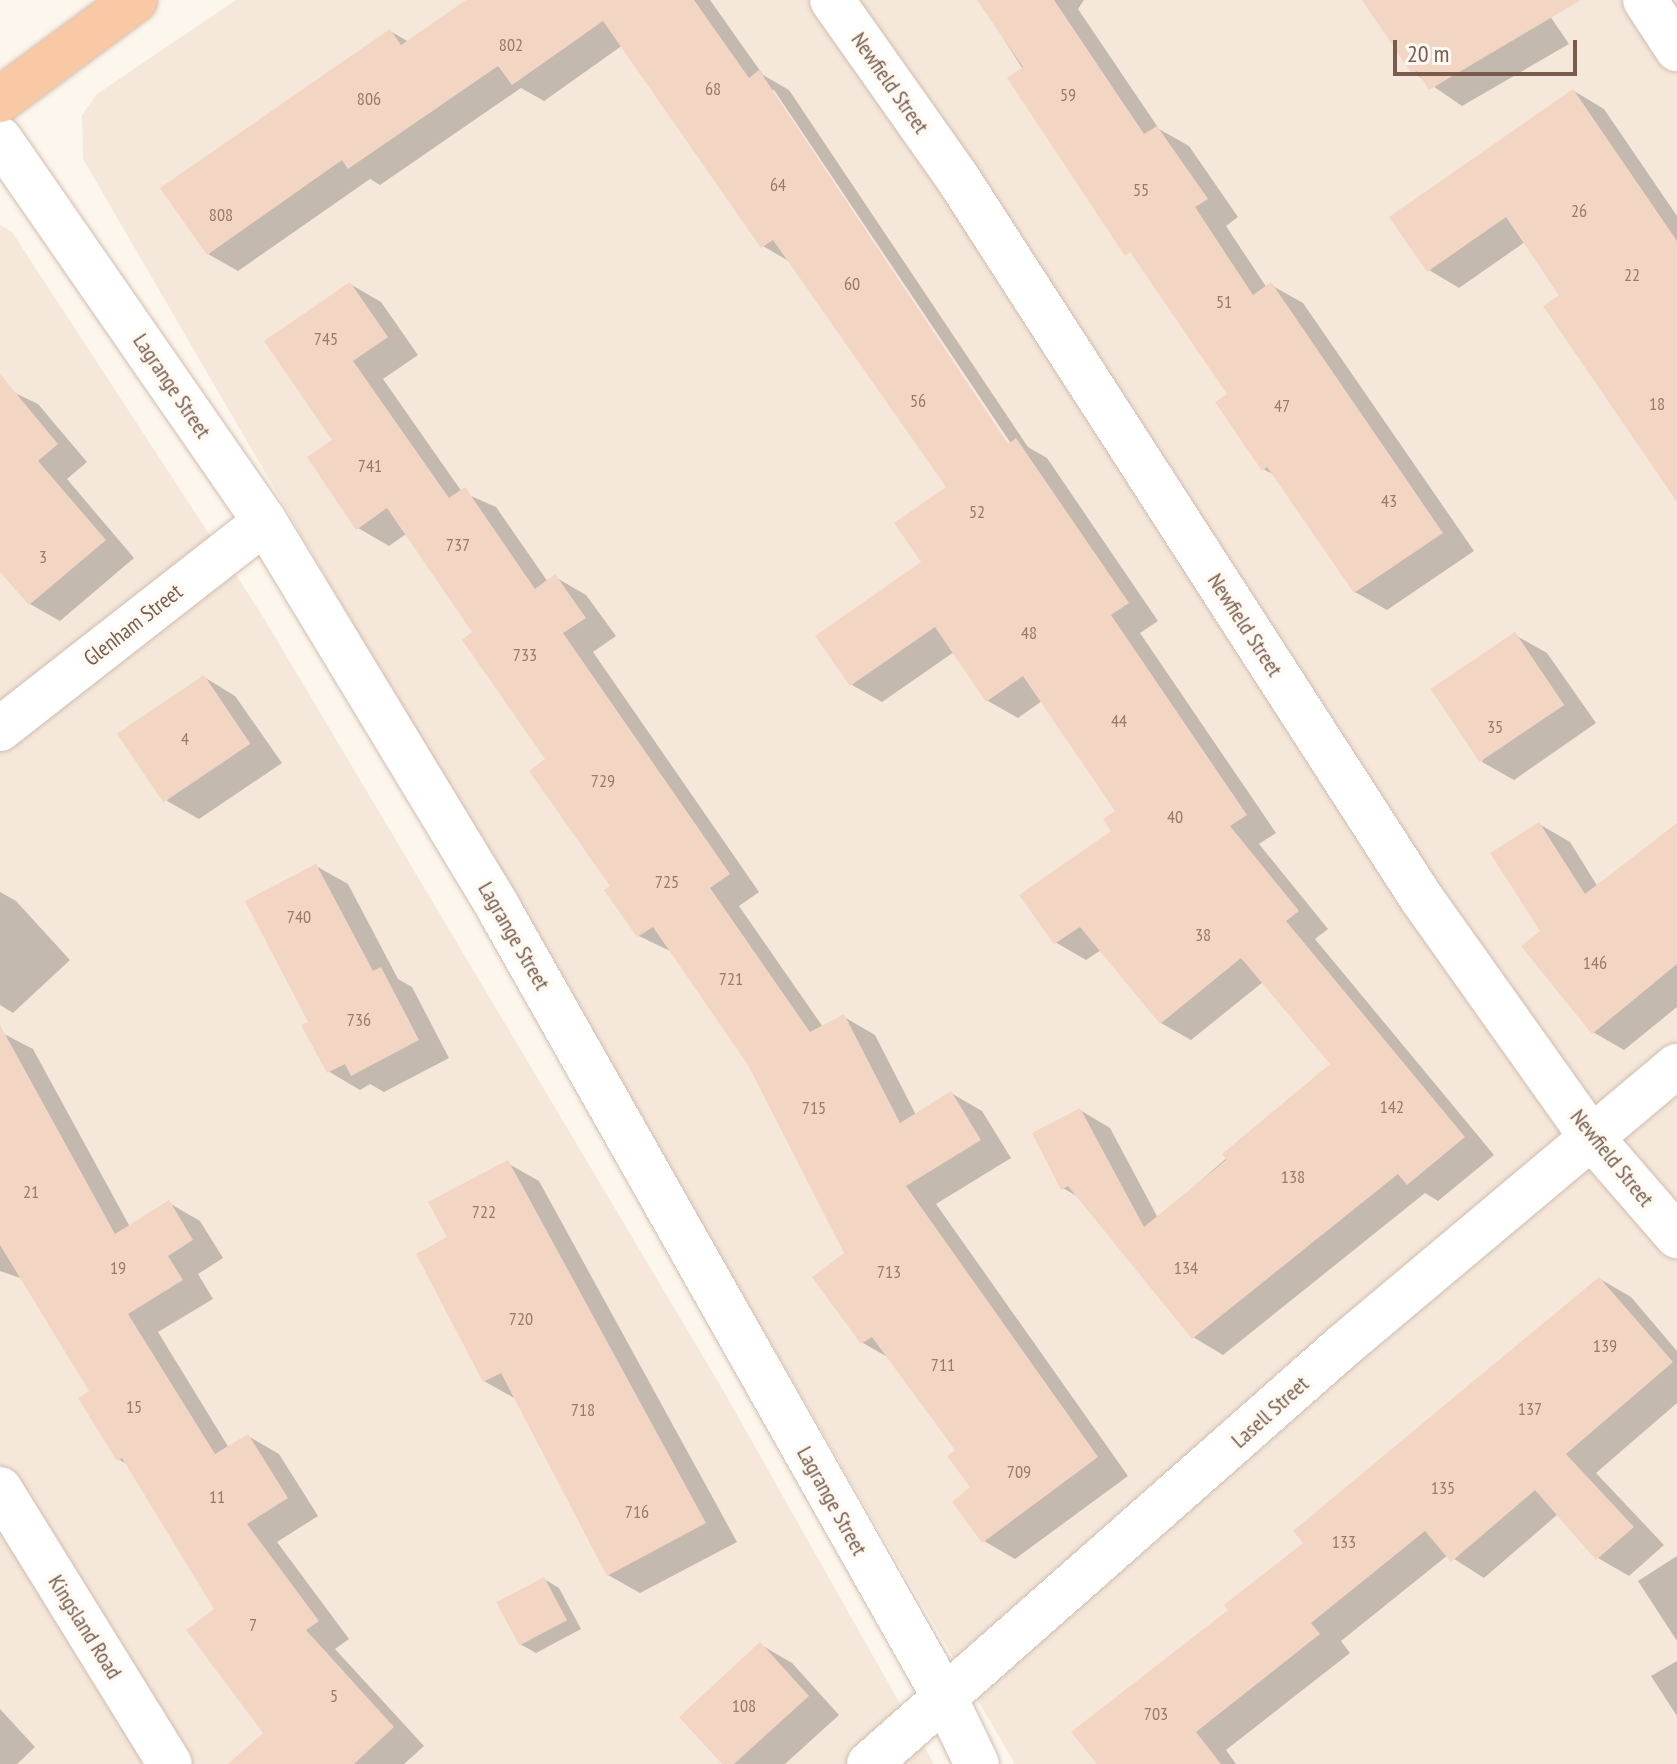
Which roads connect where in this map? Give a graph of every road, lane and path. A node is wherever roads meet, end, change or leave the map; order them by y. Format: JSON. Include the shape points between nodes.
{"nodes":[{"id":1,"x":135,"y":0,"type":"edge"},
{"id":2,"x":832,"y":0,"type":"edge"},
{"id":3,"x":1645,"y":0,"type":"edge"},
{"id":4,"x":1677,"y":49,"type":"edge"},
{"id":5,"x":0,"y":100,"type":"edge"},
{"id":6,"x":0,"y":139,"type":"edge"},
{"id":7,"x":265,"y":522,"type":"junction"},
{"id":8,"x":0,"y":729,"type":"edge"},
{"id":9,"x":1677,"y":1066,"type":"edge"},
{"id":10,"x":1592,"y":1138,"type":"junction"},
{"id":11,"x":1677,"y":1236,"type":"edge"},
{"id":12,"x":0,"y":1489,"type":"edge"},
{"id":13,"x":946,"y":1700,"type":"junction"},
{"id":14,"x":170,"y":1764,"type":"edge"},
{"id":15,"x":869,"y":1764,"type":"edge"},
{"id":16,"x":977,"y":1764,"type":"edge"}],
"edges":[{"from":1,"to":5,"type":"highway"},
{"from":2,"to":10,"type":"street","name":"Newfield Street","via":[[957,177],[1422,899]]},
{"from":3,"to":4,"type":"street"},
{"from":6,"to":7,"type":"street","name":"Lagrange Street"},
{"from":7,"to":8,"type":"street","name":"Glenham Street"},
{"from":7,"to":13,"type":"street","name":"Lagrange Street","via":[[499,909]]},
{"from":9,"to":10,"type":"street","name":"Lasell Street"},
{"from":10,"to":11,"type":"street","name":"Newfield Street"},
{"from":10,"to":13,"type":"street","name":"Lasell Street","via":[[1343,1346]]},
{"from":12,"to":14,"type":"street","name":"Kingsland Road"},
{"from":13,"to":15,"type":"street","name":"Lasell Street"},
{"from":13,"to":16,"type":"street","name":"Lagrange Street"}]}
